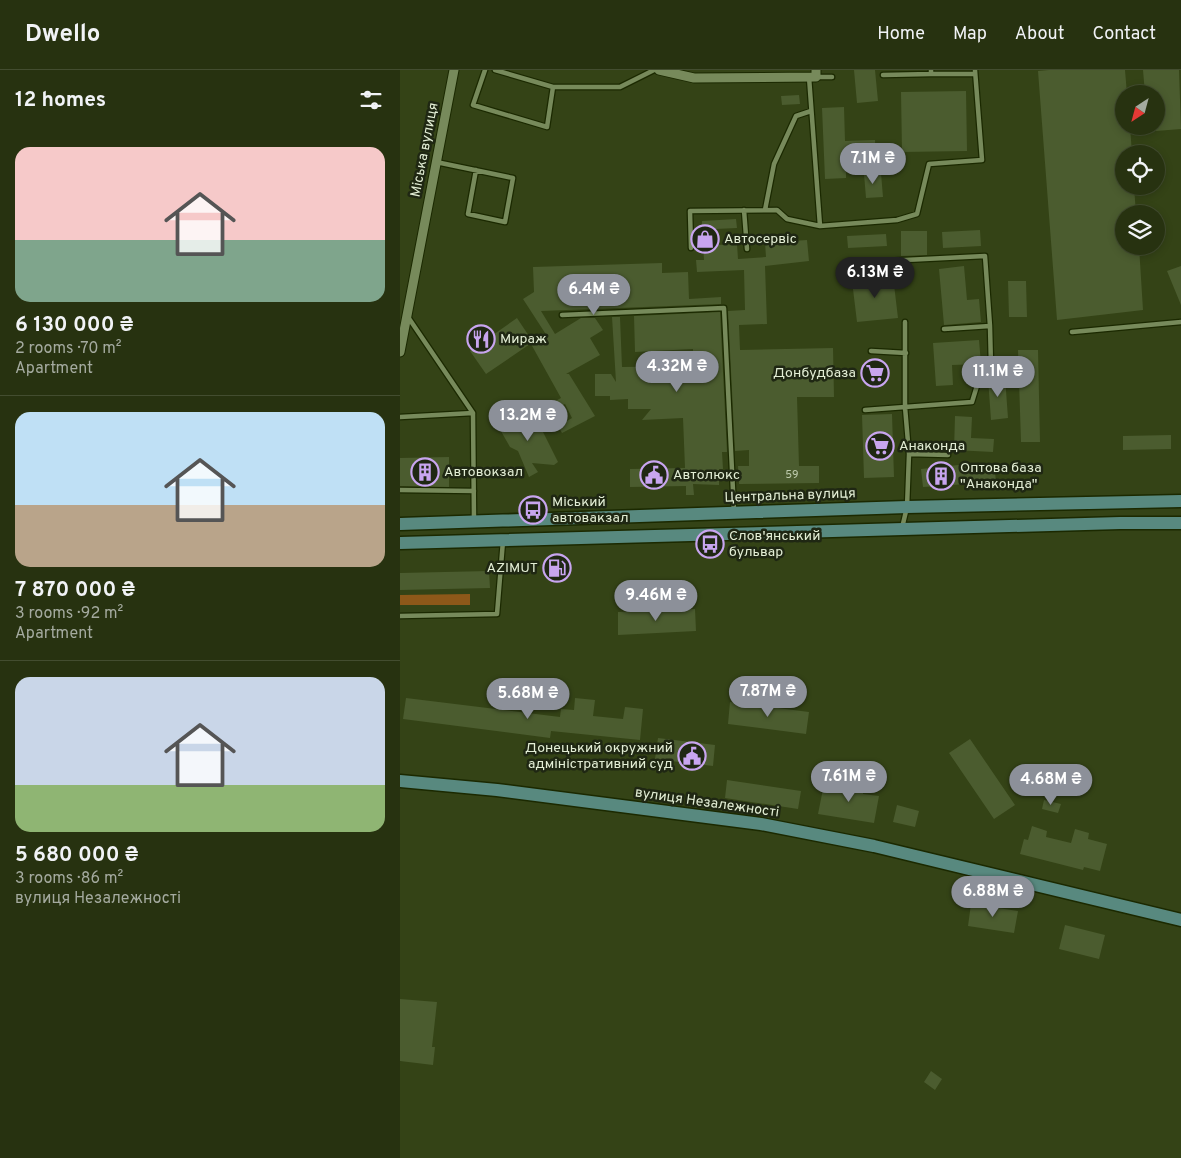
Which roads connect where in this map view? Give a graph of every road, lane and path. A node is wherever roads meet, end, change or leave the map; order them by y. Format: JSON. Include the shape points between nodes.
{"nodes":[{"id":1,"x":454,"y":70,"type":"edge"},
{"id":2,"x":485,"y":70,"type":"edge"},
{"id":3,"x":495,"y":70,"type":"edge"},
{"id":4,"x":654,"y":70,"type":"edge"},
{"id":5,"x":659,"y":70,"type":"edge"},
{"id":6,"x":931,"y":72,"type":"edge"},
{"id":7,"x":975,"y":72,"type":"edge"},
{"id":8,"x":694,"y":74,"type":"edge"},
{"id":9,"x":814,"y":75,"type":"edge"},
{"id":10,"x":883,"y":75,"type":"dead end"},
{"id":11,"x":832,"y":77,"type":"dead end"},
{"id":12,"x":553,"y":87,"type":"junction"},
{"id":13,"x":811,"y":111,"type":"junction"},
{"id":14,"x":436,"y":162,"type":"junction"},
{"id":15,"x":476,"y":170,"type":"junction"},
{"id":16,"x":744,"y":210,"type":"junction"},
{"id":17,"x":766,"y":210,"type":"junction"},
{"id":18,"x":820,"y":226,"type":"junction"},
{"id":19,"x":691,"y":248,"type":"dead end"},
{"id":20,"x":747,"y":249,"type":"dead end"},
{"id":21,"x":885,"y":261,"type":"dead end"},
{"id":22,"x":562,"y":315,"type":"dead end"},
{"id":23,"x":407,"y":316,"type":"junction"},
{"id":24,"x":905,"y":322,"type":"dead end"},
{"id":25,"x":1181,"y":322,"type":"edge"},
{"id":26,"x":990,"y":326,"type":"junction"},
{"id":27,"x":944,"y":329,"type":"dead end"},
{"id":28,"x":1072,"y":332,"type":"dead end"},
{"id":29,"x":400,"y":351,"type":"edge"},
{"id":30,"x":871,"y":351,"type":"dead end"},
{"id":31,"x":906,"y":353,"type":"junction"},
{"id":32,"x":905,"y":407,"type":"junction"},
{"id":33,"x":864,"y":410,"type":"dead end"},
{"id":34,"x":473,"y":413,"type":"junction"},
{"id":35,"x":400,"y":417,"type":"edge"},
{"id":36,"x":909,"y":454,"type":"junction"},
{"id":37,"x":948,"y":455,"type":"dead end"},
{"id":38,"x":400,"y":490,"type":"edge"},
{"id":39,"x":474,"y":491,"type":"junction"},
{"id":40,"x":1181,"y":502,"type":"edge"},
{"id":41,"x":907,"y":507,"type":"junction"},
{"id":42,"x":734,"y":512,"type":"junction"},
{"id":43,"x":474,"y":521,"type":"junction"},
{"id":44,"x":1181,"y":523,"type":"edge"},
{"id":45,"x":400,"y":524,"type":"edge"},
{"id":46,"x":902,"y":529,"type":"junction"},
{"id":47,"x":503,"y":539,"type":"junction"},
{"id":48,"x":400,"y":543,"type":"edge"},
{"id":49,"x":400,"y":616,"type":"edge"},
{"id":50,"x":400,"y":781,"type":"edge"},
{"id":51,"x":1181,"y":920,"type":"edge"}],
"edges":[{"from":1,"to":14,"type":"street","name":"Міська вулиця"},
{"from":2,"to":12,"type":"lane","via":[[473,104],[547,127]]},
{"from":3,"to":12,"type":"lane"},
{"from":4,"to":12,"type":"lane","via":[[620,87]]},
{"from":5,"to":8,"type":"street"},
{"from":6,"to":7,"type":"lane"},
{"from":6,"to":10,"type":"lane"},
{"from":7,"to":18,"type":"lane","via":[[982,160],[929,164],[916,214],[897,220]]},
{"from":8,"to":9,"type":"street"},
{"from":9,"to":11,"type":"lane"},
{"from":9,"to":13,"type":"lane"},
{"from":13,"to":17,"type":"lane","via":[[796,116],[774,164]]},
{"from":13,"to":18,"type":"lane"},
{"from":14,"to":15,"type":"lane"},
{"from":14,"to":23,"type":"street","name":"Міська вулиця"},
{"from":15,"to":15,"type":"lane","via":[[513,178],[505,222],[468,214]]},
{"from":16,"to":17,"type":"lane"},
{"from":16,"to":19,"type":"lane","via":[[690,211]]},
{"from":16,"to":20,"type":"lane"},
{"from":17,"to":18,"type":"lane","via":[[777,210],[787,219]]},
{"from":21,"to":26,"type":"lane","via":[[985,256]]},
{"from":22,"to":42,"type":"lane","via":[[724,308]]},
{"from":23,"to":29,"type":"street","name":"Міська вулиця"},
{"from":23,"to":34,"type":"lane"},
{"from":24,"to":31,"type":"lane"},
{"from":25,"to":28,"type":"lane"},
{"from":26,"to":27,"type":"lane"},
{"from":26,"to":32,"type":"lane","via":[[991,366],[980,376],[972,402]]},
{"from":30,"to":31,"type":"lane"},
{"from":31,"to":32,"type":"lane"},
{"from":32,"to":33,"type":"lane"},
{"from":32,"to":36,"type":"lane"},
{"from":34,"to":35,"type":"lane"},
{"from":34,"to":39,"type":"lane"},
{"from":36,"to":37,"type":"lane"},
{"from":36,"to":41,"type":"lane"},
{"from":38,"to":39,"type":"lane"},
{"from":39,"to":43,"type":"lane"},
{"from":40,"to":41,"type":"street","name":"Центральна вулиця"},
{"from":41,"to":42,"type":"street","name":"Центральна вулиця"},
{"from":41,"to":46,"type":"lane"},
{"from":42,"to":43,"type":"street","name":"Центральна вулиця"},
{"from":43,"to":45,"type":"street","name":"Центральна вулиця"},
{"from":44,"to":46,"type":"street"},
{"from":46,"to":47,"type":"street"},
{"from":47,"to":48,"type":"street"},
{"from":47,"to":49,"type":"lane","via":[[497,614]]},
{"from":50,"to":51,"type":"street","name":"вулиця Незалежності","via":[[497,790],[762,824],[874,846]]}]}
